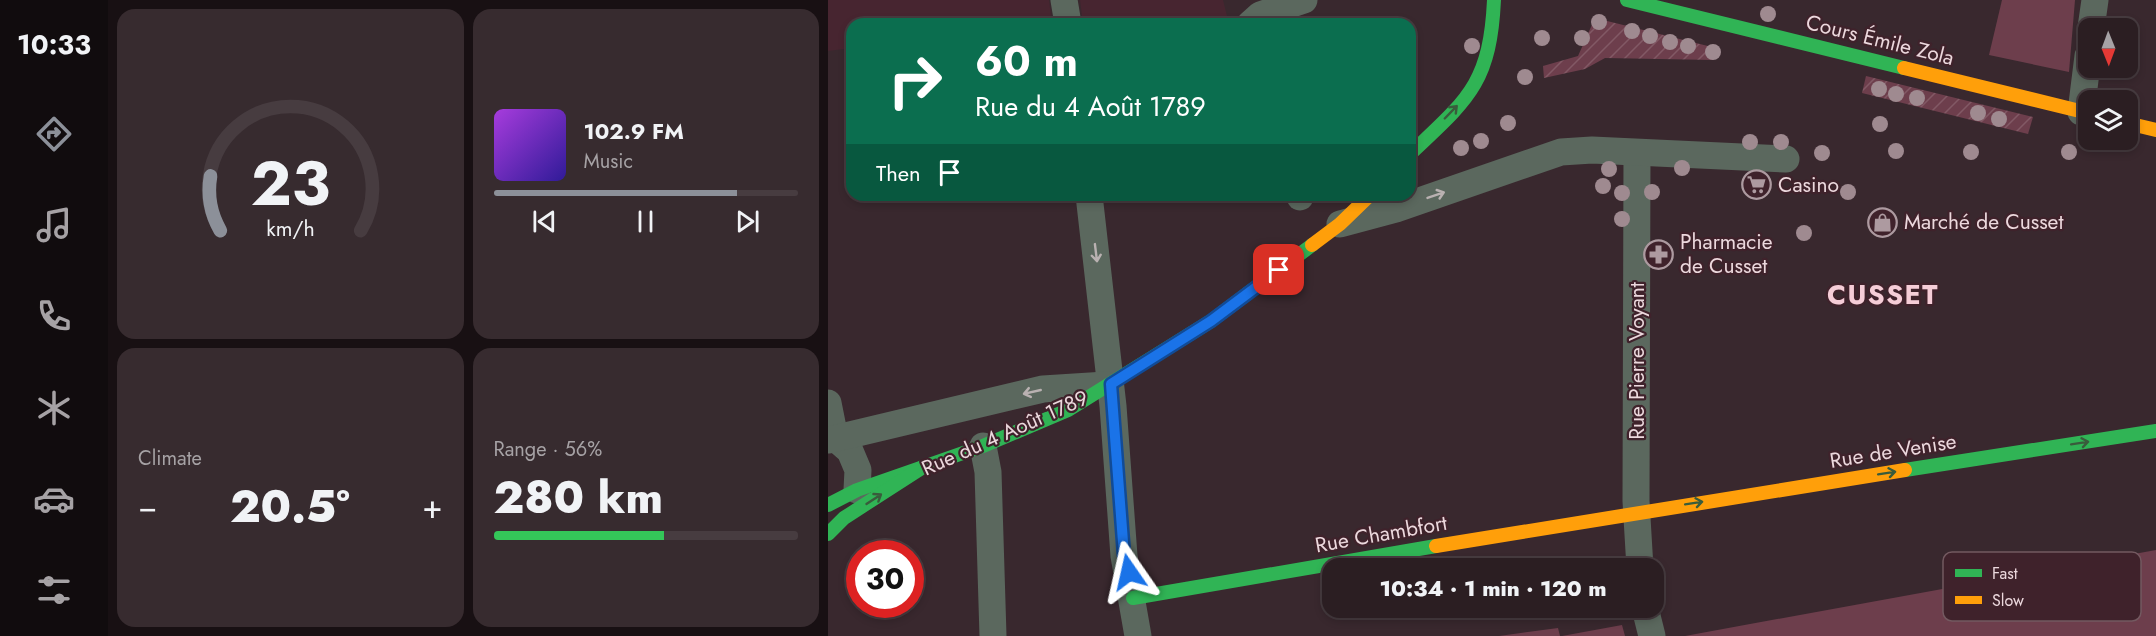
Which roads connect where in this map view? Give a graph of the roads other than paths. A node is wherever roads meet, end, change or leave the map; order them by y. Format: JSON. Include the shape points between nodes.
{"nodes":[{"id":1,"x":1065,"y":0,"type":"edge"},
{"id":2,"x":1304,"y":0,"type":"edge"},
{"id":3,"x":1494,"y":0,"type":"edge"},
{"id":4,"x":1627,"y":0,"type":"edge"},
{"id":5,"x":2095,"y":0,"type":"edge"},
{"id":6,"x":1067,"y":18,"type":"edge"},
{"id":7,"x":1257,"y":18,"type":"edge"},
{"id":8,"x":2092,"y":18,"type":"edge"},
{"id":9,"x":2078,"y":111,"type":"edge"},
{"id":10,"x":2138,"y":126,"type":"edge"},
{"id":11,"x":2156,"y":130,"type":"edge"},
{"id":12,"x":1416,"y":148,"type":"edge"},
{"id":13,"x":1637,"y":153,"type":"junction"},
{"id":14,"x":1786,"y":159,"type":"dead end"},
{"id":15,"x":1090,"y":201,"type":"edge"},
{"id":16,"x":1364,"y":201,"type":"edge"},
{"id":17,"x":1340,"y":224,"type":"junction"},
{"id":18,"x":1111,"y":384,"type":"junction"},
{"id":19,"x":828,"y":403,"type":"edge"},
{"id":20,"x":2156,"y":431,"type":"edge"},
{"id":21,"x":832,"y":439,"type":"edge"},
{"id":22,"x":983,"y":446,"type":"junction"},
{"id":23,"x":923,"y":467,"type":"junction"},
{"id":24,"x":837,"y":498,"type":"edge"},
{"id":25,"x":1636,"y":512,"type":"junction"},
{"id":26,"x":828,"y":534,"type":"edge"},
{"id":27,"x":1639,"y":558,"type":"edge"},
{"id":28,"x":1133,"y":598,"type":"junction"},
{"id":29,"x":1648,"y":618,"type":"edge"},
{"id":30,"x":993,"y":636,"type":"edge"},
{"id":31,"x":1138,"y":636,"type":"edge"},
{"id":32,"x":1652,"y":636,"type":"edge"}],
"edges":[{"from":1,"to":6,"type":"street"},
{"from":2,"to":7,"type":"street"},
{"from":12,"to":3,"type":"main road","one_way":true,"via":[[1474,88],[1487,63]]},
{"from":4,"to":9,"type":"main road","name":"Cours Émile Zola"},
{"from":5,"to":8,"type":"street"},
{"from":10,"to":11,"type":"main road"},
{"from":13,"to":14,"type":"street","name":"Rue du 4 Août 1789"},
{"from":17,"to":13,"type":"street","name":"Rue du 4 Août 1789","one_way":true,"via":[[1396,209],[1561,152]]},
{"from":13,"to":25,"type":"street","name":"Rue Pierre Voyant"},
{"from":15,"to":18,"type":"street","one_way":true},
{"from":16,"to":17,"type":"main road"},
{"from":17,"to":18,"type":"main road","name":"Rue du 4 Août 1789","via":[[1211,321]]},
{"from":18,"to":21,"type":"street","one_way":true,"via":[[1043,389]]},
{"from":18,"to":22,"type":"main road","name":"Rue du 4 Août 1789","via":[[1068,410]]},
{"from":18,"to":28,"type":"street","via":[[1124,555]]},
{"from":19,"to":21,"type":"street"},
{"from":25,"to":20,"type":"main road","name":"Rue de Venise","one_way":true},
{"from":21,"to":24,"type":"street","via":[[850,451],[858,470]]},
{"from":22,"to":23,"type":"main road","name":"Rue du 4 Août 1789"},
{"from":22,"to":30,"type":"street","via":[[988,472]]},
{"from":23,"to":24,"type":"main road"},
{"from":26,"to":23,"type":"main road","name":"Rue du 4 Août 1789","one_way":true,"via":[[844,518]]},
{"from":25,"to":27,"type":"street","name":"Rue Pierre Voyant"},
{"from":25,"to":28,"type":"main road","name":"Rue Chambfort"},
{"from":28,"to":31,"type":"street"},
{"from":29,"to":32,"type":"street"}]}
